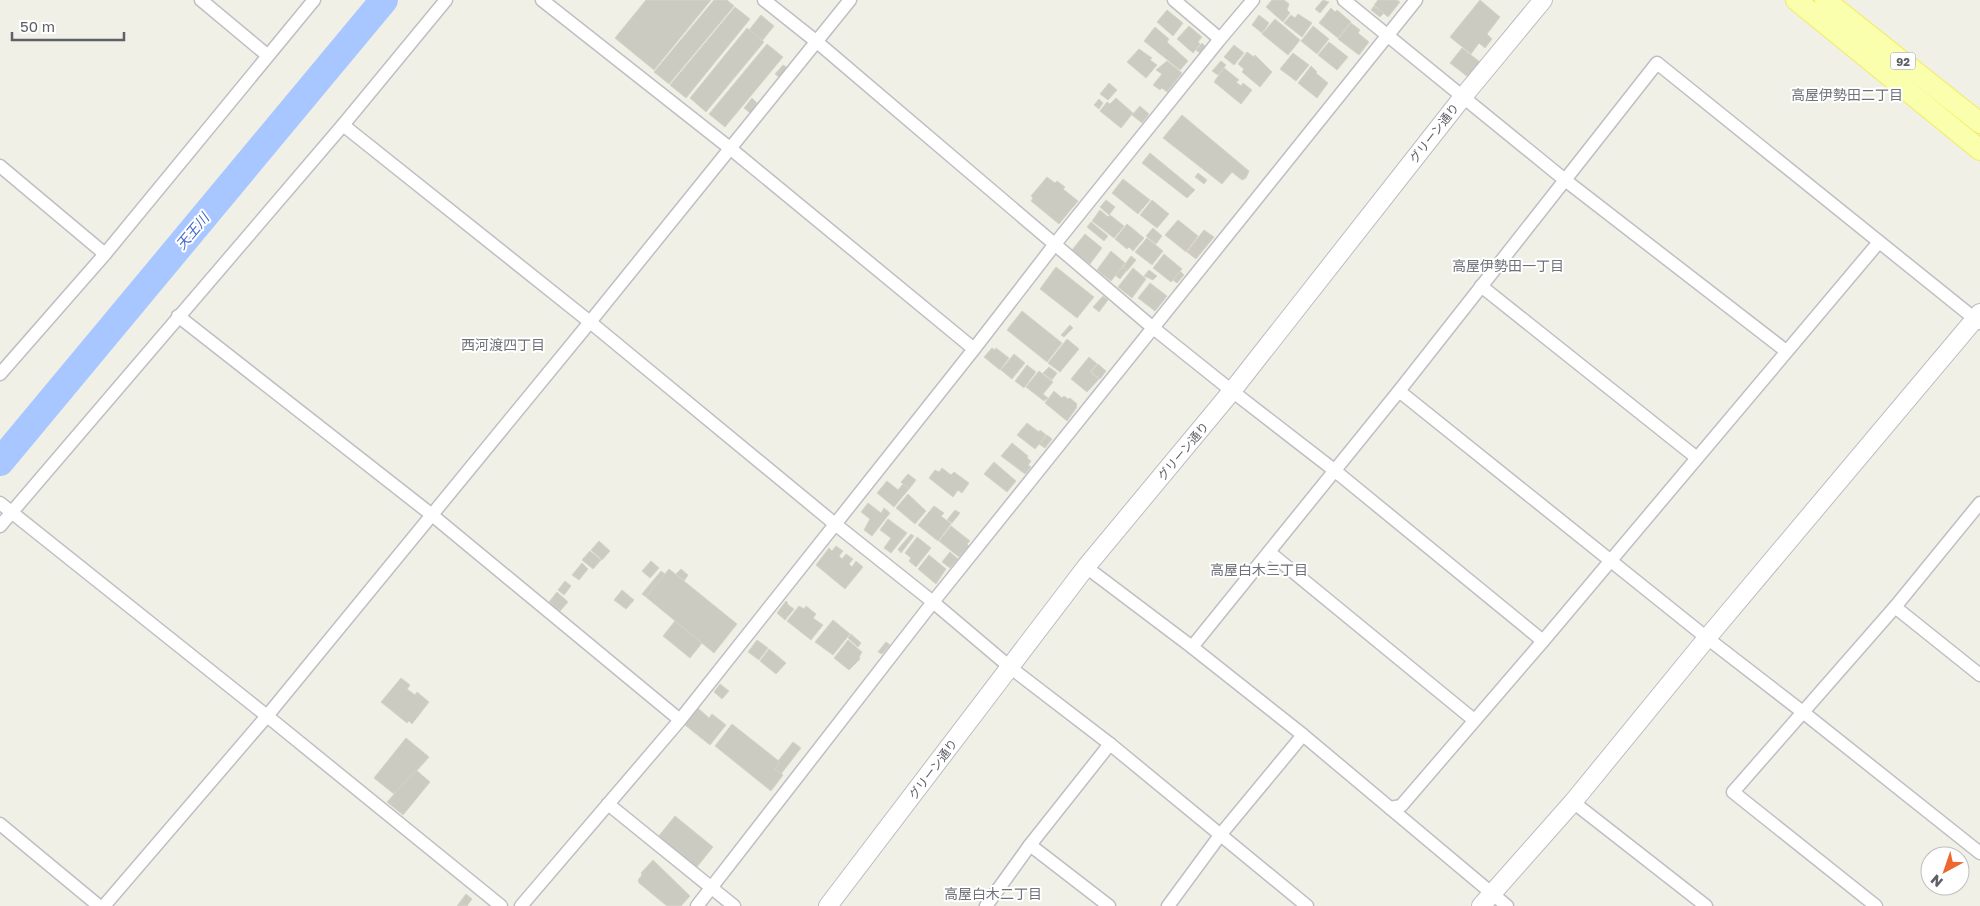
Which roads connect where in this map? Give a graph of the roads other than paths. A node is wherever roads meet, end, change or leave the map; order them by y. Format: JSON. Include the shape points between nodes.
{"nodes":[{"id":1,"x":201,"y":0,"type":"edge"},
{"id":2,"x":314,"y":0,"type":"edge"},
{"id":3,"x":446,"y":0,"type":"edge"},
{"id":4,"x":542,"y":0,"type":"edge"},
{"id":5,"x":764,"y":0,"type":"edge"},
{"id":6,"x":850,"y":0,"type":"edge"},
{"id":7,"x":1174,"y":0,"type":"edge"},
{"id":8,"x":1253,"y":0,"type":"edge"},
{"id":9,"x":1344,"y":0,"type":"edge"},
{"id":10,"x":1416,"y":0,"type":"edge"},
{"id":11,"x":1543,"y":0,"type":"edge"},
{"id":12,"x":1796,"y":0,"type":"edge"},
{"id":13,"x":1825,"y":0,"type":"edge"},
{"id":14,"x":1387,"y":36,"type":"junction"},
{"id":15,"x":1220,"y":39,"type":"junction"},
{"id":16,"x":817,"y":42,"type":"junction"},
{"id":17,"x":267,"y":55,"type":"junction"},
{"id":18,"x":1462,"y":98,"type":"junction"},
{"id":19,"x":1980,"y":123,"type":"edge"},
{"id":20,"x":343,"y":125,"type":"junction"},
{"id":21,"x":731,"y":149,"type":"junction"},
{"id":22,"x":1980,"y":150,"type":"edge"},
{"id":23,"x":0,"y":166,"type":"edge"},
{"id":24,"x":1564,"y":180,"type":"junction"},
{"id":25,"x":1879,"y":242,"type":"junction"},
{"id":26,"x":1055,"y":244,"type":"junction"},
{"id":27,"x":105,"y":254,"type":"junction"},
{"id":28,"x":1481,"y":286,"type":"junction"},
{"id":29,"x":178,"y":316,"type":"junction"},
{"id":30,"x":1978,"y":319,"type":"edge"},
{"id":31,"x":590,"y":322,"type":"junction"},
{"id":32,"x":1152,"y":327,"type":"junction"},
{"id":33,"x":974,"y":349,"type":"junction"},
{"id":34,"x":1786,"y":351,"type":"junction"},
{"id":35,"x":0,"y":374,"type":"edge"},
{"id":36,"x":1399,"y":391,"type":"junction"},
{"id":37,"x":1232,"y":392,"type":"junction"},
{"id":38,"x":1697,"y":458,"type":"junction"},
{"id":39,"x":1334,"y":470,"type":"junction"},
{"id":40,"x":1979,"y":505,"type":"edge"},
{"id":41,"x":4,"y":507,"type":"edge"},
{"id":42,"x":432,"y":515,"type":"junction"},
{"id":43,"x":835,"y":524,"type":"junction"},
{"id":44,"x":0,"y":526,"type":"edge"},
{"id":45,"x":1269,"y":552,"type":"junction"},
{"id":46,"x":1611,"y":560,"type":"junction"},
{"id":47,"x":1086,"y":567,"type":"junction"},
{"id":48,"x":933,"y":602,"type":"junction"},
{"id":49,"x":1895,"y":606,"type":"junction"},
{"id":50,"x":1707,"y":638,"type":"junction"},
{"id":51,"x":1543,"y":641,"type":"junction"},
{"id":52,"x":1192,"y":647,"type":"junction"},
{"id":53,"x":1010,"y":668,"type":"junction"},
{"id":54,"x":1980,"y":674,"type":"edge"},
{"id":55,"x":1804,"y":712,"type":"junction"},
{"id":56,"x":267,"y":716,"type":"junction"},
{"id":57,"x":680,"y":720,"type":"junction"},
{"id":58,"x":1474,"y":720,"type":"junction"},
{"id":59,"x":1302,"y":735,"type":"junction"},
{"id":60,"x":1110,"y":744,"type":"junction"},
{"id":61,"x":1573,"y":802,"type":"junction"},
{"id":62,"x":608,"y":804,"type":"junction"},
{"id":63,"x":1390,"y":808,"type":"junction"},
{"id":64,"x":0,"y":824,"type":"edge"},
{"id":65,"x":1221,"y":834,"type":"junction"},
{"id":66,"x":1030,"y":845,"type":"junction"},
{"id":67,"x":1980,"y":853,"type":"edge"},
{"id":68,"x":712,"y":888,"type":"junction"},
{"id":69,"x":1487,"y":900,"type":"edge"},
{"id":70,"x":99,"y":906,"type":"edge"},
{"id":71,"x":104,"y":906,"type":"edge"},
{"id":72,"x":501,"y":906,"type":"edge"},
{"id":73,"x":521,"y":906,"type":"edge"},
{"id":74,"x":697,"y":906,"type":"edge"},
{"id":75,"x":734,"y":906,"type":"edge"},
{"id":76,"x":828,"y":906,"type":"edge"},
{"id":77,"x":986,"y":906,"type":"edge"},
{"id":78,"x":1109,"y":906,"type":"edge"},
{"id":79,"x":1168,"y":906,"type":"edge"},
{"id":80,"x":1307,"y":906,"type":"edge"},
{"id":81,"x":1507,"y":906,"type":"edge"},
{"id":82,"x":1706,"y":906,"type":"edge"},
{"id":83,"x":1876,"y":906,"type":"edge"}],
"edges":[{"from":1,"to":17,"type":"street"},
{"from":2,"to":17,"type":"street"},
{"from":3,"to":20,"type":"street"},
{"from":4,"to":21,"type":"street"},
{"from":5,"to":16,"type":"street"},
{"from":6,"to":16,"type":"street"},
{"from":7,"to":15,"type":"street"},
{"from":8,"to":15,"type":"street"},
{"from":9,"to":14,"type":"street"},
{"from":10,"to":14,"type":"street"},
{"from":11,"to":18,"type":"street","name":"グリーン通り"},
{"from":12,"to":22,"type":"main road","number":"92"},
{"from":13,"to":19,"type":"main road","number":"92"},
{"from":14,"to":18,"type":"street"},
{"from":14,"to":32,"type":"street"},
{"from":15,"to":26,"type":"street"},
{"from":16,"to":21,"type":"street"},
{"from":16,"to":26,"type":"street"},
{"from":17,"to":27,"type":"street"},
{"from":18,"to":24,"type":"street"},
{"from":18,"to":37,"type":"street","name":"グリーン通り"},
{"from":20,"to":29,"type":"street"},
{"from":20,"to":31,"type":"street"},
{"from":21,"to":31,"type":"street"},
{"from":21,"to":33,"type":"street"},
{"from":23,"to":27,"type":"street"},
{"from":24,"to":25,"type":"street","via":[[1657,63]]},
{"from":24,"to":28,"type":"street"},
{"from":24,"to":34,"type":"street"},
{"from":25,"to":30,"type":"street"},
{"from":25,"to":34,"type":"street"},
{"from":26,"to":32,"type":"street"},
{"from":26,"to":33,"type":"street"},
{"from":27,"to":35,"type":"street"},
{"from":28,"to":36,"type":"street"},
{"from":28,"to":38,"type":"street"},
{"from":29,"to":41,"type":"street"},
{"from":29,"to":42,"type":"street"},
{"from":30,"to":50,"type":"street"},
{"from":31,"to":42,"type":"street"},
{"from":31,"to":43,"type":"street"},
{"from":32,"to":37,"type":"street"},
{"from":32,"to":48,"type":"street"},
{"from":33,"to":43,"type":"street"},
{"from":34,"to":38,"type":"street"},
{"from":36,"to":39,"type":"street"},
{"from":36,"to":46,"type":"street"},
{"from":37,"to":39,"type":"street"},
{"from":37,"to":47,"type":"street","name":"グリーン通り"},
{"from":38,"to":46,"type":"street"},
{"from":39,"to":45,"type":"street"},
{"from":39,"to":51,"type":"street"},
{"from":40,"to":49,"type":"street"},
{"from":41,"to":44,"type":"street"},
{"from":41,"to":56,"type":"street"},
{"from":42,"to":56,"type":"street"},
{"from":42,"to":57,"type":"street"},
{"from":43,"to":48,"type":"street"},
{"from":43,"to":57,"type":"street"},
{"from":45,"to":52,"type":"street"},
{"from":45,"to":58,"type":"street"},
{"from":46,"to":50,"type":"street"},
{"from":46,"to":51,"type":"street"},
{"from":47,"to":52,"type":"street"},
{"from":47,"to":53,"type":"street","name":"グリーン通り"},
{"from":48,"to":53,"type":"street"},
{"from":48,"to":68,"type":"street"},
{"from":49,"to":54,"type":"street"},
{"from":49,"to":55,"type":"street"},
{"from":50,"to":55,"type":"street"},
{"from":50,"to":61,"type":"street"},
{"from":51,"to":58,"type":"street"},
{"from":52,"to":59,"type":"street"},
{"from":53,"to":60,"type":"street"},
{"from":53,"to":76,"type":"street","name":"グリーン通り"},
{"from":55,"to":67,"type":"street"},
{"from":55,"to":83,"type":"street","via":[[1733,792]]},
{"from":56,"to":71,"type":"street"},
{"from":56,"to":72,"type":"street"},
{"from":57,"to":62,"type":"street"},
{"from":58,"to":63,"type":"street","via":[[1401,806]]},
{"from":59,"to":63,"type":"street"},
{"from":59,"to":65,"type":"street"},
{"from":60,"to":65,"type":"street"},
{"from":60,"to":66,"type":"street"},
{"from":61,"to":69,"type":"street"},
{"from":61,"to":82,"type":"street"},
{"from":62,"to":68,"type":"street"},
{"from":62,"to":73,"type":"street"},
{"from":63,"to":69,"type":"street"},
{"from":64,"to":70,"type":"street"},
{"from":65,"to":79,"type":"street"},
{"from":65,"to":80,"type":"street"},
{"from":66,"to":77,"type":"street"},
{"from":66,"to":78,"type":"street"},
{"from":68,"to":74,"type":"street"},
{"from":68,"to":75,"type":"street"},
{"from":69,"to":81,"type":"street"}]}
